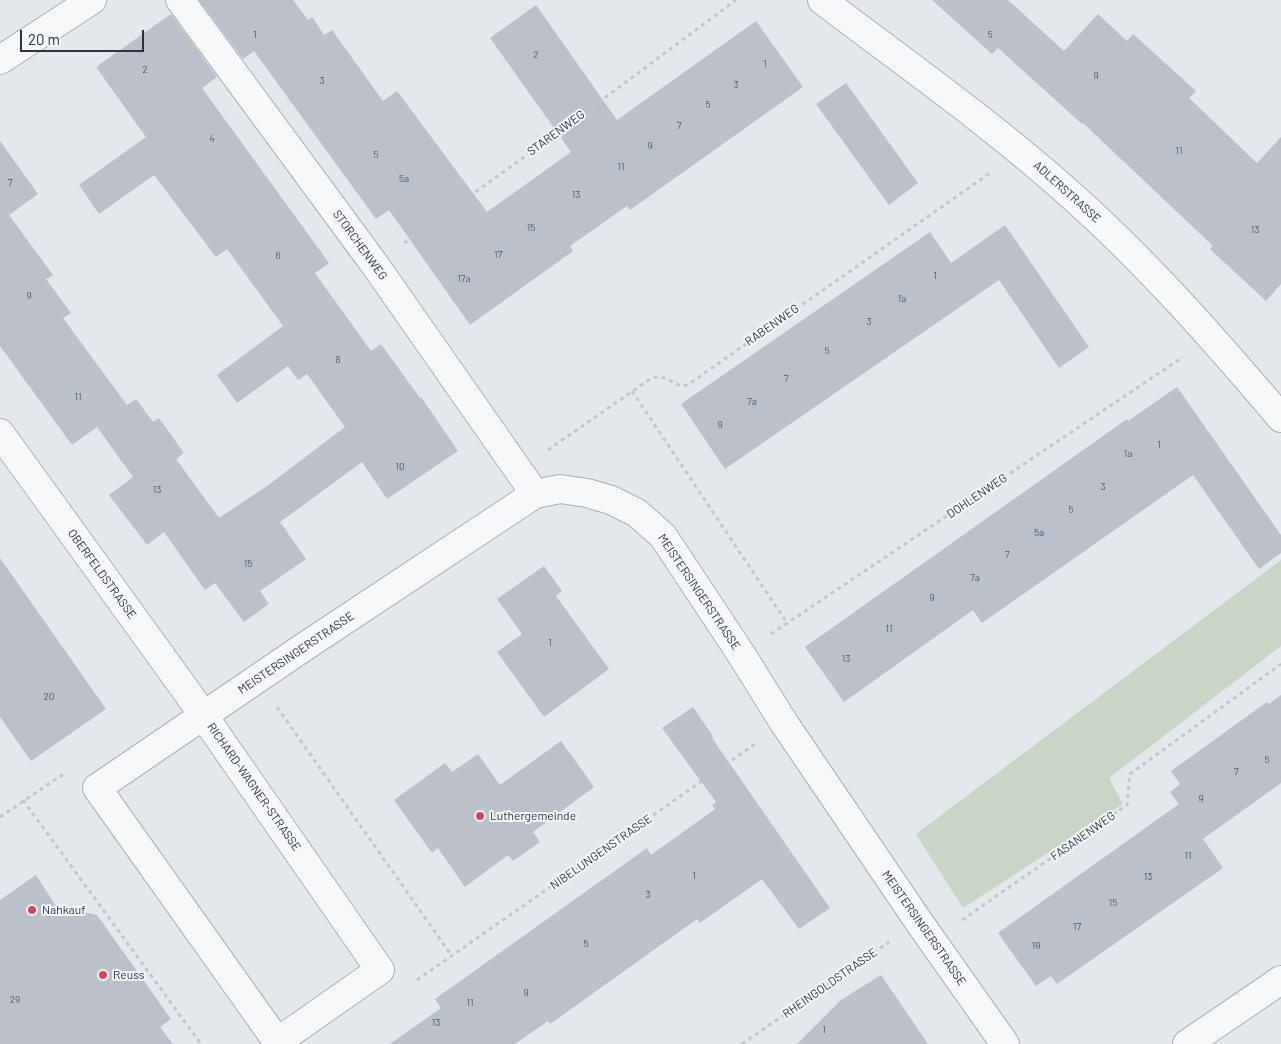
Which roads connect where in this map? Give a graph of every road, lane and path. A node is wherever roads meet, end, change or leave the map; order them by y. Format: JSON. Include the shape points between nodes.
{"nodes":[{"id":1,"x":92,"y":0,"type":"edge"},
{"id":2,"x":180,"y":0,"type":"edge"},
{"id":3,"x":736,"y":0,"type":"edge"},
{"id":4,"x":822,"y":0,"type":"edge"},
{"id":5,"x":0,"y":60,"type":"edge"},
{"id":6,"x":1022,"y":152,"type":"junction"},
{"id":7,"x":375,"y":264,"type":"junction"},
{"id":8,"x":1212,"y":336,"type":"junction"},
{"id":9,"x":632,"y":391,"type":"junction"},
{"id":10,"x":1281,"y":418,"type":"edge"},
{"id":11,"x":0,"y":433,"type":"edge"},
{"id":12,"x":519,"y":471,"type":"junction"},
{"id":13,"x":535,"y":494,"type":"junction"},
{"id":14,"x":787,"y":623,"type":"junction"},
{"id":15,"x":741,"y":654,"type":"junction"},
{"id":16,"x":1281,"y":664,"type":"edge"},
{"id":17,"x":274,"y":703,"type":"dead end"},
{"id":18,"x":204,"y":716,"type":"junction"},
{"id":19,"x":784,"y":723,"type":"junction"},
{"id":20,"x":24,"y":800,"type":"dead end"},
{"id":21,"x":926,"y":931,"type":"junction"},
{"id":22,"x":452,"y":956,"type":"junction"},
{"id":23,"x":417,"y":980,"type":"dead end"},
{"id":24,"x":1281,"y":980,"type":"edge"},
{"id":25,"x":278,"y":1043,"type":"edge"},
{"id":26,"x":201,"y":1044,"type":"edge"},
{"id":27,"x":742,"y":1044,"type":"edge"},
{"id":28,"x":1005,"y":1044,"type":"edge"},
{"id":29,"x":1187,"y":1044,"type":"edge"}],
"edges":[{"from":1,"to":5,"type":"street"},
{"from":2,"to":7,"type":"street","name":"STORCHENWEG"},
{"from":3,"to":7,"type":"path","name":"STARENWEG"},
{"from":4,"to":6,"type":"street","name":"ADLERSTRASSE"},
{"from":6,"to":8,"type":"street","name":"ADLERSTRASSE","via":[[1102,223]]},
{"from":6,"to":9,"type":"path","name":"RABENWEG","via":[[689,384],[679,385],[656,376]]},
{"from":7,"to":12,"type":"street","name":"STORCHENWEG"},
{"from":8,"to":10,"type":"street","name":"ADLERSTRASSE"},
{"from":8,"to":14,"type":"path","name":"DOHLENWEG"},
{"from":9,"to":12,"type":"path","name":"RABENWEG"},
{"from":9,"to":14,"type":"path"},
{"from":11,"to":18,"type":"street","name":"OBERFELDSTRASSE"},
{"from":12,"to":13,"type":"street","name":"STORCHENWEG"},
{"from":13,"to":15,"type":"street","name":"MEISTERSINGERSTRASSE","via":[[560,489],[587,493],[637,513],[663,536]]},
{"from":13,"to":18,"type":"street","name":"MEISTERSINGERSTRASSE"},
{"from":14,"to":15,"type":"path","name":"DOHLENWEG"},
{"from":15,"to":19,"type":"street","name":"MEISTERSINGERSTRASSE"},
{"from":16,"to":21,"type":"path","name":"FASANENWEG","via":[[1130,774],[1127,805]]},
{"from":17,"to":22,"type":"path"},
{"from":18,"to":25,"type":"street","name":"RICHARD-WAGNER-STRASSE","via":[[380,970]]},
{"from":18,"to":25,"type":"street","name":"RICHARD-WAGNER-STRASSE","via":[[97,788]]},
{"from":19,"to":21,"type":"street","name":"MEISTERSINGERSTRASSE"},
{"from":19,"to":22,"type":"path","name":"NIBELUNGENSTRASSE"},
{"from":20,"to":26,"type":"path"},
{"from":21,"to":27,"type":"path","name":"RHEINGOLDSTRASSE"},
{"from":21,"to":28,"type":"street","name":"MEISTERSINGERSTRASSE"},
{"from":22,"to":23,"type":"path","name":"NIBELUNGENSTRASSE"},
{"from":24,"to":29,"type":"street"}]}
